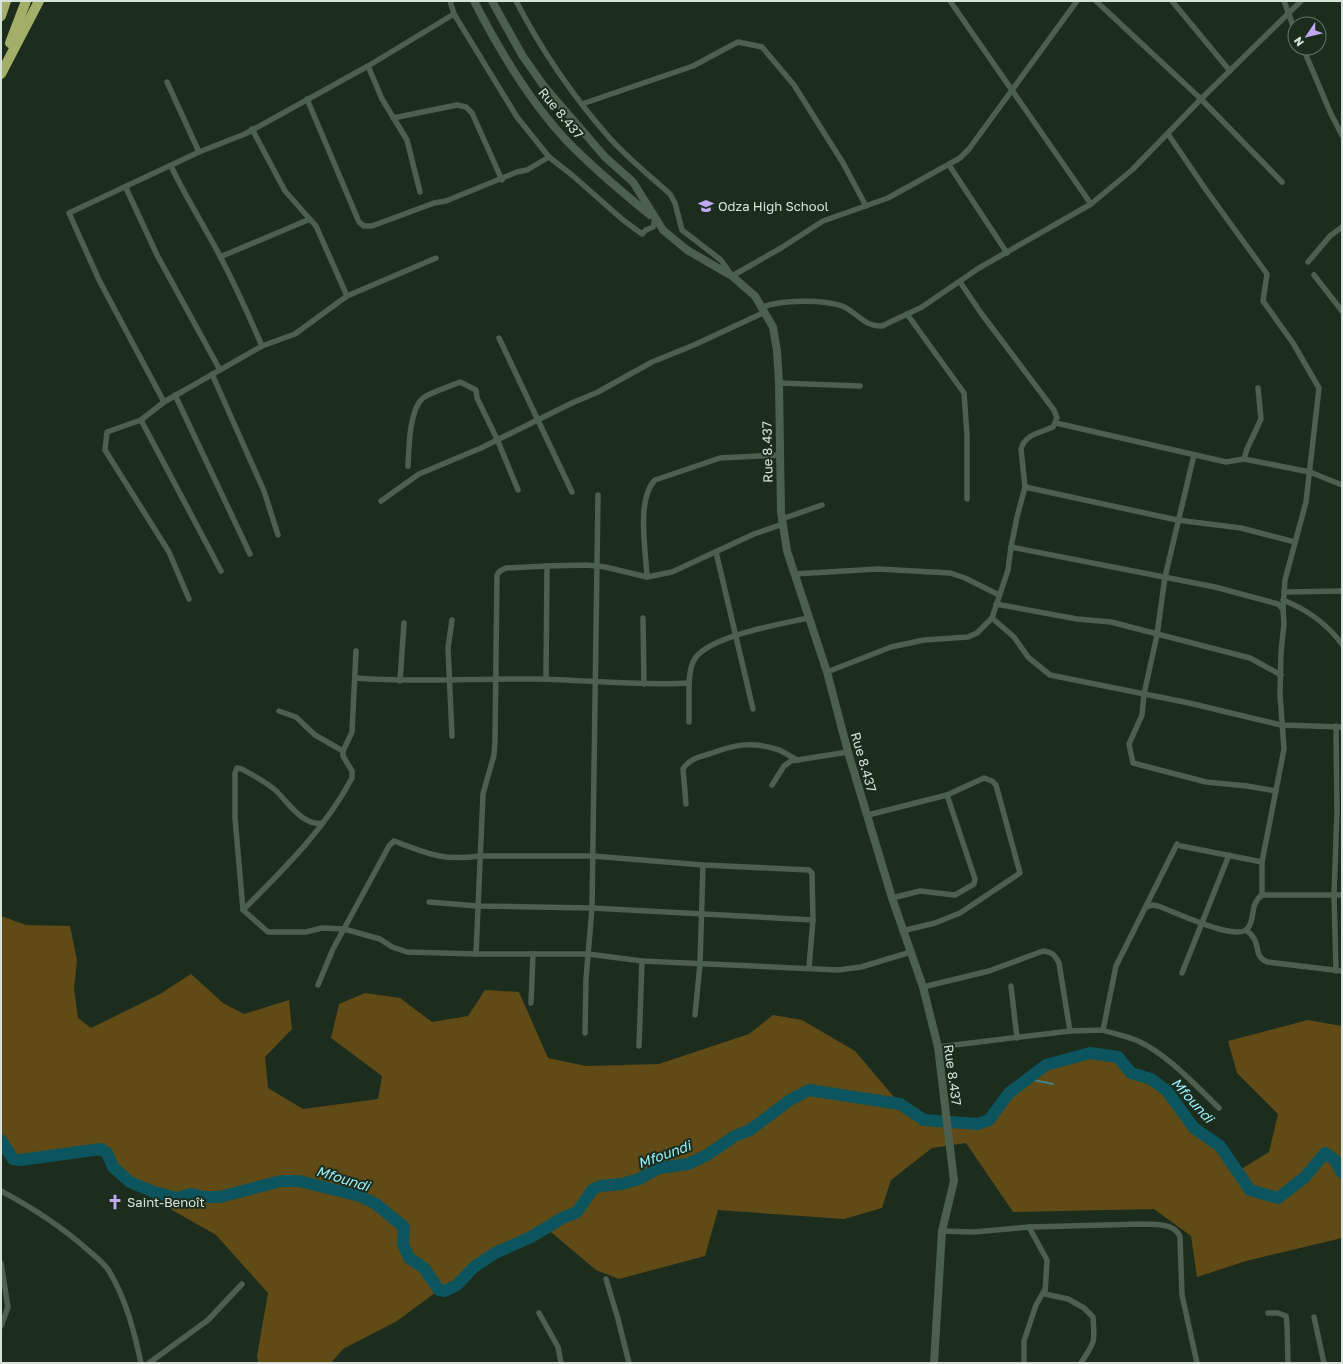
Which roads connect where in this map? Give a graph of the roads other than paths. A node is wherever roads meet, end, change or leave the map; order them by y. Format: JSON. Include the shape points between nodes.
{"nodes":[{"id":1,"x":6,"y":1,"type":"edge"},
{"id":2,"x":26,"y":1,"type":"edge"},
{"id":3,"x":39,"y":1,"type":"edge"},
{"id":4,"x":450,"y":1,"type":"edge"},
{"id":5,"x":474,"y":1,"type":"edge"},
{"id":6,"x":492,"y":1,"type":"edge"},
{"id":7,"x":516,"y":1,"type":"edge"},
{"id":8,"x":950,"y":1,"type":"edge"},
{"id":9,"x":1077,"y":1,"type":"edge"},
{"id":10,"x":1096,"y":1,"type":"edge"},
{"id":11,"x":1172,"y":1,"type":"edge"},
{"id":12,"x":1284,"y":1,"type":"edge"},
{"id":13,"x":1301,"y":1,"type":"edge"},
{"id":14,"x":454,"y":14,"type":"junction"},
{"id":15,"x":1287,"y":14,"type":"junction"},
{"id":16,"x":1,"y":16,"type":"edge"},
{"id":17,"x":1306,"y":56,"type":"edge"},
{"id":18,"x":368,"y":66,"type":"junction"},
{"id":19,"x":1,"y":67,"type":"edge"},
{"id":20,"x":1230,"y":71,"type":"junction"},
{"id":21,"x":1,"y":74,"type":"edge"},
{"id":22,"x":167,"y":82,"type":"dead end"},
{"id":23,"x":1011,"y":92,"type":"junction"},
{"id":24,"x":307,"y":99,"type":"junction"},
{"id":25,"x":1201,"y":99,"type":"junction"},
{"id":26,"x":582,"y":104,"type":"junction"},
{"id":27,"x":393,"y":118,"type":"junction"},
{"id":28,"x":252,"y":129,"type":"junction"},
{"id":29,"x":1168,"y":134,"type":"junction"},
{"id":30,"x":1342,"y":134,"type":"edge"},
{"id":31,"x":199,"y":152,"type":"junction"},
{"id":32,"x":550,"y":157,"type":"junction"},
{"id":33,"x":949,"y":165,"type":"junction"},
{"id":34,"x":172,"y":166,"type":"junction"},
{"id":35,"x":502,"y":180,"type":"junction"},
{"id":36,"x":1282,"y":182,"type":"dead end"},
{"id":37,"x":126,"y":188,"type":"junction"},
{"id":38,"x":420,"y":192,"type":"dead end"},
{"id":39,"x":1091,"y":204,"type":"junction"},
{"id":40,"x":866,"y":206,"type":"junction"},
{"id":41,"x":310,"y":219,"type":"junction"},
{"id":42,"x":655,"y":219,"type":"junction"},
{"id":43,"x":1342,"y":227,"type":"edge"},
{"id":44,"x":1007,"y":253,"type":"junction"},
{"id":45,"x":220,"y":257,"type":"junction"},
{"id":46,"x":436,"y":258,"type":"dead end"},
{"id":47,"x":1308,"y":262,"type":"dead end"},
{"id":48,"x":732,"y":276,"type":"junction"},
{"id":49,"x":1314,"y":276,"type":"dead end"},
{"id":50,"x":960,"y":282,"type":"junction"},
{"id":51,"x":347,"y":296,"type":"junction"},
{"id":52,"x":764,"y":309,"type":"junction"},
{"id":53,"x":1342,"y":311,"type":"edge"},
{"id":54,"x":907,"y":314,"type":"junction"},
{"id":55,"x":499,"y":338,"type":"dead end"},
{"id":56,"x":262,"y":346,"type":"junction"},
{"id":57,"x":220,"y":370,"type":"junction"},
{"id":58,"x":212,"y":374,"type":"junction"},
{"id":59,"x":779,"y":383,"type":"junction"},
{"id":60,"x":860,"y":386,"type":"dead end"},
{"id":61,"x":1258,"y":388,"type":"dead end"},
{"id":62,"x":175,"y":395,"type":"junction"},
{"id":63,"x":164,"y":402,"type":"junction"},
{"id":64,"x":141,"y":420,"type":"junction"},
{"id":65,"x":537,"y":420,"type":"junction"},
{"id":66,"x":1056,"y":423,"type":"junction"},
{"id":67,"x":497,"y":438,"type":"junction"},
{"id":68,"x":780,"y":455,"type":"junction"},
{"id":69,"x":1194,"y":455,"type":"junction"},
{"id":70,"x":1244,"y":459,"type":"junction"},
{"id":71,"x":408,"y":466,"type":"dead end"},
{"id":72,"x":1310,"y":472,"type":"junction"},
{"id":73,"x":1342,"y":485,"type":"edge"},
{"id":74,"x":1026,"y":487,"type":"junction"},
{"id":75,"x":518,"y":490,"type":"dead end"},
{"id":76,"x":572,"y":492,"type":"dead end"},
{"id":77,"x":598,"y":495,"type":"dead end"},
{"id":78,"x":967,"y":499,"type":"dead end"},
{"id":79,"x":381,"y":501,"type":"dead end"},
{"id":80,"x":822,"y":506,"type":"dead end"},
{"id":81,"x":1177,"y":520,"type":"junction"},
{"id":82,"x":782,"y":521,"type":"junction"},
{"id":83,"x":278,"y":535,"type":"dead end"},
{"id":84,"x":1295,"y":542,"type":"junction"},
{"id":85,"x":1011,"y":547,"type":"junction"},
{"id":86,"x":716,"y":552,"type":"junction"},
{"id":87,"x":250,"y":554,"type":"dead end"},
{"id":88,"x":548,"y":566,"type":"junction"},
{"id":89,"x":596,"y":566,"type":"junction"},
{"id":90,"x":221,"y":571,"type":"dead end"},
{"id":91,"x":794,"y":574,"type":"junction"},
{"id":92,"x":647,"y":577,"type":"junction"},
{"id":93,"x":1165,"y":577,"type":"junction"},
{"id":94,"x":1342,"y":591,"type":"edge"},
{"id":95,"x":1284,"y":592,"type":"junction"},
{"id":96,"x":999,"y":594,"type":"junction"},
{"id":97,"x":189,"y":599,"type":"dead end"},
{"id":98,"x":1284,"y":600,"type":"junction"},
{"id":99,"x":996,"y":604,"type":"junction"},
{"id":100,"x":1283,"y":609,"type":"junction"},
{"id":101,"x":643,"y":618,"type":"dead end"},
{"id":102,"x":808,"y":618,"type":"junction"},
{"id":103,"x":992,"y":618,"type":"junction"},
{"id":104,"x":452,"y":620,"type":"dead end"},
{"id":105,"x":404,"y":624,"type":"dead end"},
{"id":106,"x":736,"y":635,"type":"junction"},
{"id":107,"x":1157,"y":635,"type":"junction"},
{"id":108,"x":1342,"y":644,"type":"edge"},
{"id":109,"x":356,"y":651,"type":"dead end"},
{"id":110,"x":827,"y":672,"type":"junction"},
{"id":111,"x":1281,"y":675,"type":"junction"},
{"id":112,"x":356,"y":678,"type":"junction"},
{"id":113,"x":496,"y":678,"type":"junction"},
{"id":114,"x":546,"y":679,"type":"junction"},
{"id":115,"x":449,"y":680,"type":"junction"},
{"id":116,"x":400,"y":681,"type":"junction"},
{"id":117,"x":594,"y":682,"type":"junction"},
{"id":118,"x":689,"y":683,"type":"junction"},
{"id":119,"x":644,"y":684,"type":"junction"},
{"id":120,"x":1144,"y":694,"type":"junction"},
{"id":121,"x":753,"y":709,"type":"dead end"},
{"id":122,"x":280,"y":711,"type":"dead end"},
{"id":123,"x":689,"y":722,"type":"dead end"},
{"id":124,"x":1281,"y":725,"type":"junction"},
{"id":125,"x":1339,"y":726,"type":"edge"},
{"id":126,"x":452,"y":736,"type":"dead end"},
{"id":127,"x":343,"y":751,"type":"junction"},
{"id":128,"x":848,"y":752,"type":"junction"},
{"id":129,"x":798,"y":760,"type":"junction"},
{"id":130,"x":772,"y":785,"type":"dead end"},
{"id":131,"x":1276,"y":792,"type":"junction"},
{"id":132,"x":947,"y":795,"type":"junction"},
{"id":133,"x":686,"y":804,"type":"dead end"},
{"id":134,"x":868,"y":815,"type":"junction"},
{"id":135,"x":323,"y":823,"type":"junction"},
{"id":136,"x":1229,"y":855,"type":"junction"},
{"id":137,"x":480,"y":856,"type":"junction"},
{"id":138,"x":593,"y":856,"type":"junction"},
{"id":139,"x":1262,"y":862,"type":"junction"},
{"id":140,"x":703,"y":865,"type":"junction"},
{"id":141,"x":1262,"y":894,"type":"junction"},
{"id":142,"x":1334,"y":894,"type":"junction"},
{"id":143,"x":1342,"y":895,"type":"edge"},
{"id":144,"x":892,"y":898,"type":"junction"},
{"id":145,"x":428,"y":902,"type":"dead end"},
{"id":146,"x":477,"y":906,"type":"junction"},
{"id":147,"x":1147,"y":907,"type":"junction"},
{"id":148,"x":592,"y":908,"type":"junction"},
{"id":149,"x":243,"y":910,"type":"junction"},
{"id":150,"x":702,"y":914,"type":"junction"},
{"id":151,"x":813,"y":920,"type":"junction"},
{"id":152,"x":1203,"y":924,"type":"junction"},
{"id":153,"x":344,"y":929,"type":"junction"},
{"id":154,"x":1246,"y":930,"type":"junction"},
{"id":155,"x":902,"y":932,"type":"junction"},
{"id":156,"x":911,"y":952,"type":"junction"},
{"id":157,"x":476,"y":954,"type":"junction"},
{"id":158,"x":533,"y":954,"type":"junction"},
{"id":159,"x":588,"y":954,"type":"junction"},
{"id":160,"x":642,"y":961,"type":"junction"},
{"id":161,"x":700,"y":964,"type":"junction"},
{"id":162,"x":809,"y":967,"type":"junction"},
{"id":163,"x":1339,"y":971,"type":"edge"},
{"id":164,"x":1182,"y":973,"type":"dead end"},
{"id":165,"x":318,"y":985,"type":"dead end"},
{"id":166,"x":1011,"y":986,"type":"dead end"},
{"id":167,"x":923,"y":987,"type":"junction"},
{"id":168,"x":531,"y":1003,"type":"dead end"},
{"id":169,"x":695,"y":1015,"type":"dead end"},
{"id":170,"x":1103,"y":1030,"type":"junction"},
{"id":171,"x":1070,"y":1031,"type":"junction"},
{"id":172,"x":585,"y":1033,"type":"dead end"},
{"id":173,"x":1017,"y":1038,"type":"junction"},
{"id":174,"x":639,"y":1046,"type":"dead end"},
{"id":175,"x":938,"y":1047,"type":"junction"},
{"id":176,"x":1219,"y":1108,"type":"dead end"},
{"id":177,"x":1,"y":1191,"type":"edge"},
{"id":178,"x":1029,"y":1227,"type":"junction"},
{"id":179,"x":942,"y":1230,"type":"junction"},
{"id":180,"x":1,"y":1263,"type":"edge"},
{"id":181,"x":606,"y":1279,"type":"dead end"},
{"id":182,"x":242,"y":1284,"type":"dead end"},
{"id":183,"x":1044,"y":1291,"type":"junction"},
{"id":184,"x":539,"y":1313,"type":"dead end"},
{"id":185,"x":1268,"y":1313,"type":"dead end"},
{"id":186,"x":1314,"y":1317,"type":"dead end"},
{"id":187,"x":1,"y":1326,"type":"edge"},
{"id":188,"x":141,"y":1363,"type":"edge"},
{"id":189,"x":150,"y":1363,"type":"edge"},
{"id":190,"x":561,"y":1363,"type":"edge"},
{"id":191,"x":629,"y":1363,"type":"edge"},
{"id":192,"x":934,"y":1363,"type":"edge"},
{"id":193,"x":1024,"y":1363,"type":"edge"},
{"id":194,"x":1081,"y":1363,"type":"edge"},
{"id":195,"x":1197,"y":1363,"type":"edge"},
{"id":196,"x":1288,"y":1363,"type":"edge"},
{"id":197,"x":1324,"y":1363,"type":"edge"}],
"edges":[{"from":1,"to":16,"type":"highway"},
{"from":2,"to":19,"type":"highway"},
{"from":3,"to":21,"type":"highway"},
{"from":4,"to":14,"type":"street"},
{"from":5,"to":42,"type":"main road","name":"Rue 8.437","via":[[507,59],[545,115],[566,140]]},
{"from":6,"to":42,"type":"main road","name":"Rue 8.437","via":[[522,55],[543,85],[605,157],[634,182]]},
{"from":7,"to":26,"type":"street","via":[[531,30]]},
{"from":8,"to":23,"type":"street"},
{"from":9,"to":23,"type":"street"},
{"from":10,"to":25,"type":"street"},
{"from":11,"to":20,"type":"street"},
{"from":12,"to":15,"type":"street"},
{"from":13,"to":15,"type":"street"},
{"from":14,"to":18,"type":"street"},
{"from":14,"to":32,"type":"street","via":[[518,117]]},
{"from":15,"to":20,"type":"street"},
{"from":17,"to":30,"type":"street"},
{"from":18,"to":24,"type":"street"},
{"from":18,"to":27,"type":"street"},
{"from":20,"to":25,"type":"street"},
{"from":22,"to":31,"type":"street"},
{"from":23,"to":33,"type":"street","via":[[969,149]]},
{"from":23,"to":39,"type":"street"},
{"from":24,"to":28,"type":"street"},
{"from":24,"to":35,"type":"street","via":[[359,222],[364,226],[388,221],[434,203],[446,202]]},
{"from":25,"to":29,"type":"street"},
{"from":25,"to":36,"type":"street"},
{"from":26,"to":40,"type":"street","via":[[693,66],[738,42],[762,47],[794,85],[843,163]]},
{"from":26,"to":48,"type":"street","via":[[608,136],[670,194],[682,230],[722,260]]},
{"from":27,"to":35,"type":"street","via":[[457,105],[466,107],[472,113]]},
{"from":27,"to":38,"type":"street","via":[[407,140]]},
{"from":28,"to":31,"type":"street"},
{"from":28,"to":41,"type":"street","via":[[285,192]]},
{"from":29,"to":39,"type":"street","via":[[1132,170]]},
{"from":29,"to":72,"type":"street","via":[[1267,274],[1263,301],[1293,343],[1319,388]]},
{"from":31,"to":34,"type":"street"},
{"from":32,"to":35,"type":"street"},
{"from":32,"to":42,"type":"street","via":[[642,234],[653,227]]},
{"from":33,"to":40,"type":"street","via":[[888,198]]},
{"from":33,"to":44,"type":"street"},
{"from":34,"to":37,"type":"street"},
{"from":34,"to":45,"type":"street","via":[[187,200]]},
{"from":37,"to":57,"type":"street","via":[[157,254]]},
{"from":37,"to":63,"type":"street","via":[[69,213],[99,280]]},
{"from":39,"to":44,"type":"street"},
{"from":40,"to":48,"type":"street","via":[[823,221]]},
{"from":41,"to":45,"type":"street"},
{"from":41,"to":51,"type":"street","via":[[316,226]]},
{"from":42,"to":48,"type":"main road","name":"Rue 8.437","via":[[663,230],[687,250]]},
{"from":43,"to":47,"type":"street","via":[[1330,236]]},
{"from":44,"to":50,"type":"street"},
{"from":45,"to":56,"type":"street"},
{"from":46,"to":51,"type":"street"},
{"from":48,"to":52,"type":"main road","name":"Rue 8.437","via":[[755,296]]},
{"from":49,"to":53,"type":"street"},
{"from":50,"to":54,"type":"street"},
{"from":50,"to":66,"type":"street","via":[[1054,410]]},
{"from":51,"to":56,"type":"street","via":[[295,334]]},
{"from":52,"to":54,"type":"street","via":[[773,303],[832,304],[843,307],[875,326],[882,326]]},
{"from":52,"to":59,"type":"main road","name":"Rue 8.437","via":[[775,338]]},
{"from":52,"to":65,"type":"street"},
{"from":54,"to":78,"type":"street","via":[[964,393]]},
{"from":55,"to":65,"type":"street"},
{"from":56,"to":57,"type":"street"},
{"from":57,"to":58,"type":"street"},
{"from":58,"to":62,"type":"street"},
{"from":58,"to":83,"type":"street","via":[[264,491]]},
{"from":59,"to":60,"type":"street"},
{"from":59,"to":68,"type":"main road","name":"Rue 8.437"},
{"from":61,"to":70,"type":"street","via":[[1261,419]]},
{"from":62,"to":63,"type":"street"},
{"from":62,"to":87,"type":"street"},
{"from":63,"to":64,"type":"street"},
{"from":64,"to":90,"type":"street"},
{"from":64,"to":97,"type":"street","via":[[107,432],[105,450],[169,552]]},
{"from":65,"to":67,"type":"street"},
{"from":65,"to":76,"type":"street"},
{"from":66,"to":69,"type":"street"},
{"from":66,"to":74,"type":"street","via":[[1053,427],[1027,437],[1023,443],[1021,449]]},
{"from":67,"to":71,"type":"street","via":[[477,398],[476,390],[460,382],[424,398],[415,408]]},
{"from":67,"to":75,"type":"street"},
{"from":67,"to":79,"type":"street","via":[[481,448],[419,474]]},
{"from":68,"to":82,"type":"main road","name":"Rue 8.437"},
{"from":68,"to":92,"type":"street","via":[[720,458],[655,480],[650,484],[644,511]]},
{"from":69,"to":70,"type":"street","via":[[1226,462]]},
{"from":69,"to":81,"type":"street"},
{"from":70,"to":72,"type":"street"},
{"from":72,"to":73,"type":"street"},
{"from":72,"to":84,"type":"street","via":[[1306,502]]},
{"from":74,"to":81,"type":"street"},
{"from":74,"to":85,"type":"street"},
{"from":77,"to":89,"type":"street"},
{"from":80,"to":82,"type":"street"},
{"from":81,"to":84,"type":"street","via":[[1241,528]]},
{"from":81,"to":93,"type":"street"},
{"from":82,"to":86,"type":"street"},
{"from":82,"to":91,"type":"main road","name":"Rue 8.437"},
{"from":84,"to":95,"type":"street"},
{"from":85,"to":93,"type":"street"},
{"from":85,"to":96,"type":"street","via":[[1008,570]]},
{"from":86,"to":92,"type":"street","via":[[672,572]]},
{"from":86,"to":106,"type":"street"},
{"from":88,"to":89,"type":"street"},
{"from":88,"to":113,"type":"street","via":[[506,568],[497,575]]},
{"from":88,"to":114,"type":"street"},
{"from":89,"to":92,"type":"street"},
{"from":89,"to":117,"type":"street"},
{"from":91,"to":96,"type":"street","via":[[878,569],[950,573]]},
{"from":91,"to":102,"type":"main road","name":"Rue 8.437"},
{"from":93,"to":100,"type":"street","via":[[1272,601]]},
{"from":93,"to":107,"type":"street"},
{"from":94,"to":95,"type":"street"},
{"from":95,"to":98,"type":"street"},
{"from":96,"to":99,"type":"street"},
{"from":98,"to":100,"type":"street"},
{"from":98,"to":108,"type":"street","via":[[1306,610],[1332,631]]},
{"from":99,"to":103,"type":"street"},
{"from":99,"to":107,"type":"street","via":[[1111,622]]},
{"from":100,"to":111,"type":"street"},
{"from":101,"to":119,"type":"street"},
{"from":102,"to":106,"type":"street"},
{"from":102,"to":110,"type":"main road","name":"Rue 8.437"},
{"from":103,"to":110,"type":"street","via":[[968,637],[904,644]]},
{"from":103,"to":120,"type":"street","via":[[1014,637],[1028,657],[1050,675]]},
{"from":104,"to":115,"type":"street","via":[[448,648]]},
{"from":105,"to":116,"type":"street"},
{"from":106,"to":118,"type":"street","via":[[717,643],[696,657],[690,667]]},
{"from":106,"to":121,"type":"street"},
{"from":107,"to":111,"type":"street","via":[[1250,658]]},
{"from":107,"to":120,"type":"street"},
{"from":109,"to":112,"type":"street"},
{"from":110,"to":128,"type":"main road","name":"Rue 8.437"},
{"from":111,"to":124,"type":"street"},
{"from":112,"to":116,"type":"street"},
{"from":112,"to":127,"type":"street","via":[[352,732]]},
{"from":113,"to":114,"type":"street"},
{"from":113,"to":115,"type":"street"},
{"from":113,"to":137,"type":"street","via":[[494,755],[484,788]]},
{"from":114,"to":117,"type":"street"},
{"from":115,"to":116,"type":"street"},
{"from":115,"to":126,"type":"street"},
{"from":117,"to":119,"type":"street"},
{"from":117,"to":138,"type":"street","via":[[596,722]]},
{"from":118,"to":119,"type":"street"},
{"from":118,"to":123,"type":"street"},
{"from":120,"to":124,"type":"street"},
{"from":120,"to":131,"type":"street","via":[[1142,715],[1130,744],[1133,763],[1206,782]]},
{"from":122,"to":127,"type":"street","via":[[296,717],[315,735]]},
{"from":124,"to":125,"type":"street"},
{"from":124,"to":131,"type":"street","via":[[1284,749]]},
{"from":125,"to":142,"type":"street"},
{"from":127,"to":135,"type":"street","via":[[352,771],[352,778]]},
{"from":128,"to":129,"type":"street"},
{"from":128,"to":134,"type":"main road","name":"Rue 8.437"},
{"from":129,"to":130,"type":"street","via":[[784,766]]},
{"from":129,"to":133,"type":"street","via":[[776,749],[746,744],[694,759],[686,764],[684,769]]},
{"from":131,"to":139,"type":"street"},
{"from":132,"to":134,"type":"street"},
{"from":132,"to":144,"type":"street","via":[[975,879],[974,884],[955,895],[920,891]]},
{"from":132,"to":155,"type":"street","via":[[984,778],[996,785],[1020,873],[960,913]]},
{"from":134,"to":144,"type":"main road","name":"Rue 8.437"},
{"from":135,"to":149,"type":"street","via":[[290,864]]},
{"from":135,"to":149,"type":"street","via":[[312,823],[297,813],[274,789],[237,768],[234,773],[235,818]]},
{"from":136,"to":139,"type":"street"},
{"from":136,"to":147,"type":"street","via":[[1179,845]]},
{"from":136,"to":152,"type":"street"},
{"from":137,"to":138,"type":"street"},
{"from":137,"to":146,"type":"street"},
{"from":137,"to":153,"type":"street","via":[[436,857],[392,842]]},
{"from":138,"to":140,"type":"street"},
{"from":138,"to":148,"type":"street"},
{"from":139,"to":141,"type":"street"},
{"from":140,"to":150,"type":"street"},
{"from":140,"to":151,"type":"street","via":[[810,870]]},
{"from":141,"to":142,"type":"street"},
{"from":141,"to":154,"type":"street","via":[[1255,900],[1249,927]]},
{"from":142,"to":143,"type":"street"},
{"from":142,"to":163,"type":"street"},
{"from":144,"to":155,"type":"main road","name":"Rue 8.437"},
{"from":145,"to":146,"type":"street"},
{"from":146,"to":148,"type":"street"},
{"from":146,"to":157,"type":"street"},
{"from":147,"to":152,"type":"street","via":[[1158,906]]},
{"from":147,"to":170,"type":"street","via":[[1141,914],[1116,966]]},
{"from":148,"to":150,"type":"street"},
{"from":148,"to":159,"type":"street"},
{"from":149,"to":153,"type":"street","via":[[268,932]]},
{"from":150,"to":151,"type":"street"},
{"from":150,"to":161,"type":"street"},
{"from":151,"to":162,"type":"street"},
{"from":152,"to":154,"type":"street","via":[[1239,932]]},
{"from":152,"to":164,"type":"street"},
{"from":153,"to":157,"type":"street","via":[[380,939],[392,947],[407,952]]},
{"from":153,"to":165,"type":"street"},
{"from":154,"to":163,"type":"street","via":[[1256,941],[1261,960]]},
{"from":155,"to":156,"type":"main road","name":"Rue 8.437"},
{"from":156,"to":162,"type":"street","via":[[849,969]]},
{"from":156,"to":167,"type":"main road","name":"Rue 8.437"},
{"from":157,"to":158,"type":"street"},
{"from":158,"to":159,"type":"street"},
{"from":158,"to":168,"type":"street"},
{"from":159,"to":160,"type":"street"},
{"from":159,"to":172,"type":"street"},
{"from":160,"to":161,"type":"street"},
{"from":160,"to":174,"type":"street"},
{"from":161,"to":162,"type":"street"},
{"from":161,"to":169,"type":"street"},
{"from":166,"to":173,"type":"street"},
{"from":167,"to":171,"type":"street","via":[[989,971],[1043,951],[1051,952],[1059,963]]},
{"from":167,"to":175,"type":"main road","name":"Rue 8.437"},
{"from":170,"to":171,"type":"street"},
{"from":170,"to":176,"type":"street","via":[[1138,1041],[1148,1047],[1180,1071]]},
{"from":171,"to":173,"type":"street"},
{"from":173,"to":175,"type":"street"},
{"from":175,"to":179,"type":"main road","name":"Rue 8.437","via":[[954,1181]]},
{"from":177,"to":188,"type":"street","via":[[41,1212],[104,1264],[130,1318]]},
{"from":178,"to":179,"type":"street","via":[[974,1232]]},
{"from":178,"to":183,"type":"street","via":[[1046,1260]]},
{"from":178,"to":195,"type":"street","via":[[1144,1224],[1172,1227],[1178,1231],[1182,1295]]},
{"from":179,"to":192,"type":"main road","name":"Rue 8.437"},
{"from":180,"to":187,"type":"street","via":[[8,1307]]},
{"from":181,"to":191,"type":"street"},
{"from":182,"to":189,"type":"street","via":[[208,1320]]},
{"from":183,"to":193,"type":"street","via":[[1036,1305],[1024,1342]]},
{"from":183,"to":194,"type":"street","via":[[1047,1296],[1061,1297],[1073,1302],[1089,1311],[1093,1317],[1093,1346]]},
{"from":184,"to":190,"type":"street","via":[[558,1347]]},
{"from":185,"to":196,"type":"street","via":[[1286,1316]]},
{"from":186,"to":197,"type":"street"}]}
